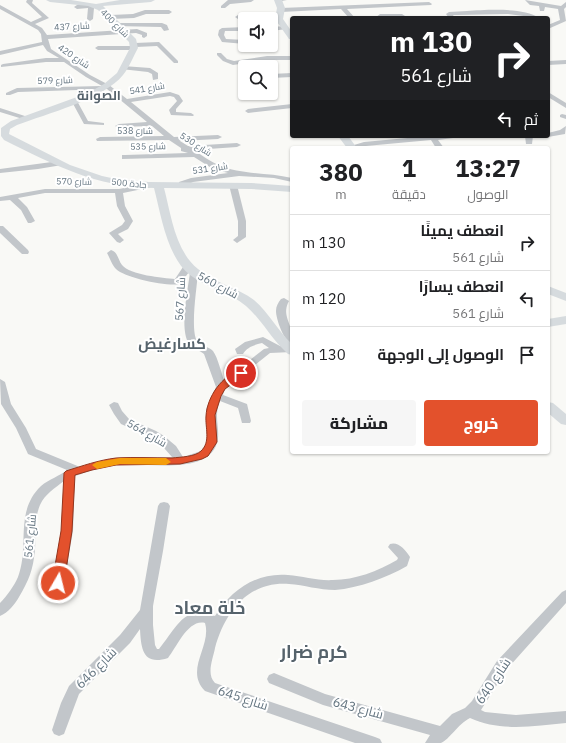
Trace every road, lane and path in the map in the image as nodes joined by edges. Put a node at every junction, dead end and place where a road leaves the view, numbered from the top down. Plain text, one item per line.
1 (30, 0) edge
2 (50, 0) edge
3 (150, 0) edge
4 (251, 0) edge
5 (280, 0) edge
6 (528, 0) edge
7 (429, 4) dead end
8 (93, 6) junction
9 (0, 7) edge
10 (77, 7) dead end
11 (223, 7) dead end
12 (343, 8) junction
13 (168, 12) dead end
14 (542, 12) edge
15 (280, 13) junction
16 (563, 13) edge
17 (350, 16) edge
18 (380, 16) edge
19 (402, 16) dead end
20 (450, 16) edge
21 (111, 17) junction
22 (90, 19) dead end
23 (550, 21) edge
24 (32, 23) junction
25 (117, 25) junction
26 (550, 26) edge
27 (278, 28) edge
28 (285, 28) junction
29 (238, 29) edge
30 (166, 30) dead end
31 (125, 32) junction
32 (290, 34) edge
33 (144, 36) dead end
34 (45, 40) junction
35 (238, 42) edge
36 (134, 46) junction
37 (98, 48) dead end
38 (2, 51) edge
39 (219, 54) dead end
40 (290, 58) edge
41 (66, 60) junction
42 (176, 62) dead end
43 (566, 62) edge
44 (550, 63) edge
45 (3, 66) dead end
46 (123, 68) junction
47 (290, 75) edge
48 (278, 76) edge
49 (155, 79) dead end
50 (106, 87) junction
51 (8, 94) dead end
52 (550, 95) edge
53 (74, 100) junction
54 (126, 101) junction
55 (290, 106) edge
56 (566, 106) edge
57 (0, 110) edge
58 (248, 111) dead end
59 (191, 115) dead end
60 (26, 118) junction
61 (102, 124) dead end
62 (156, 126) junction
63 (566, 128) edge
64 (118, 130) dead end
65 (550, 135) edge
66 (218, 137) dead end
67 (171, 138) junction
68 (433, 138) joint
69 (100, 139) dead end
70 (237, 145) dead end
71 (358, 146) edge
72 (439, 146) edge
73 (184, 148) junction
74 (195, 155) junction
75 (125, 157) dead end
76 (59, 163) junction
77 (0, 171) edge
78 (241, 174) junction
79 (290, 180) edge
80 (182, 184) junction
81 (153, 185) junction
82 (233, 186) junction
83 (290, 189) edge
84 (119, 191) junction
85 (12, 197) junction
86 (0, 199) edge
87 (31, 221) dead end
88 (0, 228) edge
89 (120, 240) dead end
90 (237, 240) dead end
91 (25, 252) dead end
92 (111, 253) dead end
93 (191, 270) junction
94 (550, 291) edge
95 (566, 297) edge
96 (284, 301) dead end
97 (566, 320) edge
98 (550, 322) edge
99 (288, 348) edge
100 (240, 352) dead end
101 (0, 382) edge
102 (219, 391) junction
103 (114, 405) dead end
104 (550, 408) edge
105 (246, 421) dead end
106 (566, 421) edge
107 (180, 461) junction
108 (74, 472) junction
109 (164, 506) dead end
110 (394, 547) dead end
111 (58, 583) dead end
112 (566, 595) edge
113 (0, 611) edge
114 (145, 613) junction
115 (214, 631) junction
116 (274, 679) dead end
117 (470, 712) junction
118 (566, 717) edge
119 (59, 730) dead end
120 (444, 733) junction
121 (376, 743) edge
122 (432, 743) edge

1 - 24 street
2 - 8 main road, شارع 400
3 - 8 main road
4 - 11 street
5 - 15 main road
6 - 14 street
7 - 12 street
8 - 10 street
8 - 21 main road, شارع 400
8 - 22 street
9 - 24 street, شارع 420
12 - 15 street
12 - 17 street
13 - 21 street
14 - 16 street
14 - 20 street
15 - 28 main road
16 - 23 street
16 - 26 street
18 - 19 street
21 - 25 main road, شارع 400
24 - 34 street, شارع 420
25 - 30 street
25 - 31 main road, شارع 400
27 - 28 street
28 - 32 main road
29 - 35 street
31 - 33 street, شارع 437
31 - 34 street, شارع 437
31 - 36 main road, شارع 400
34 - 38 street, شارع 437
34 - 41 street, شارع 420
36 - 37 street
36 - 42 street
36 - 46 main road, شارع 400
39 - 40 street
41 - 45 street
41 - 50 street, شارع 420
43 - 44 street
46 - 49 street
46 - 50 main road, شارع 400
47 - 48 street
50 - 51 street, شارع 579
50 - 53 main road, شارع 400
50 - 54 street, شارع 530
52 - 56 street
53 - 60 main road, شارع 400
53 - 61 street
54 - 59 street, شارع 541
54 - 62 street, شارع 530
55 - 58 street
57 - 60 street
60 - 76 main road, جادة 500
62 - 64 street
62 - 67 street, شارع 530
63 - 65 street
66 - 67 street, شارع 538
67 - 69 street, شارع 538
67 - 73 street, شارع 530
68 - 71 street
68 - 72 street
70 - 73 street
73 - 74 street, شارع 530
74 - 75 street, شارع 535
74 - 78 street, شارع 530
76 - 77 street
76 - 81 main road, جادة 500
78 - 79 street, شارع 530
78 - 80 street, شارع 531
80 - 81 main road, جادة 500
80 - 82 main road, جادة 500
81 - 84 street, شارع 570
81 - 93 main road, شارع 560
82 - 83 main road, جادة 500
82 - 90 street
84 - 85 street, شارع 570
84 - 89 street
85 - 86 street, شارع 570
85 - 87 street
88 - 91 street
92 - 93 street
93 - 99 main road, شارع 560
93 - 102 street, شارع 567
94 - 95 main road
96 - 99 street
97 - 98 main road
99 - 100 street
99 - 102 street
101 - 108 street
102 - 105 street
102 - 107 street, شارع 561
103 - 107 street, شارع 564
104 - 106 main road
107 - 108 street, شارع 561
108 - 111 street
108 - 113 street, شارع 561
109 - 114 street, شارع 646
110 - 115 street, شارع 645
112 - 117 street, شارع 640
114 - 115 street, شارع 646
114 - 119 street, شارع 646
115 - 121 street, شارع 645
116 - 120 street, شارع 643
117 - 118 street
117 - 120 street, شارع 640
120 - 122 street, شارع 640

